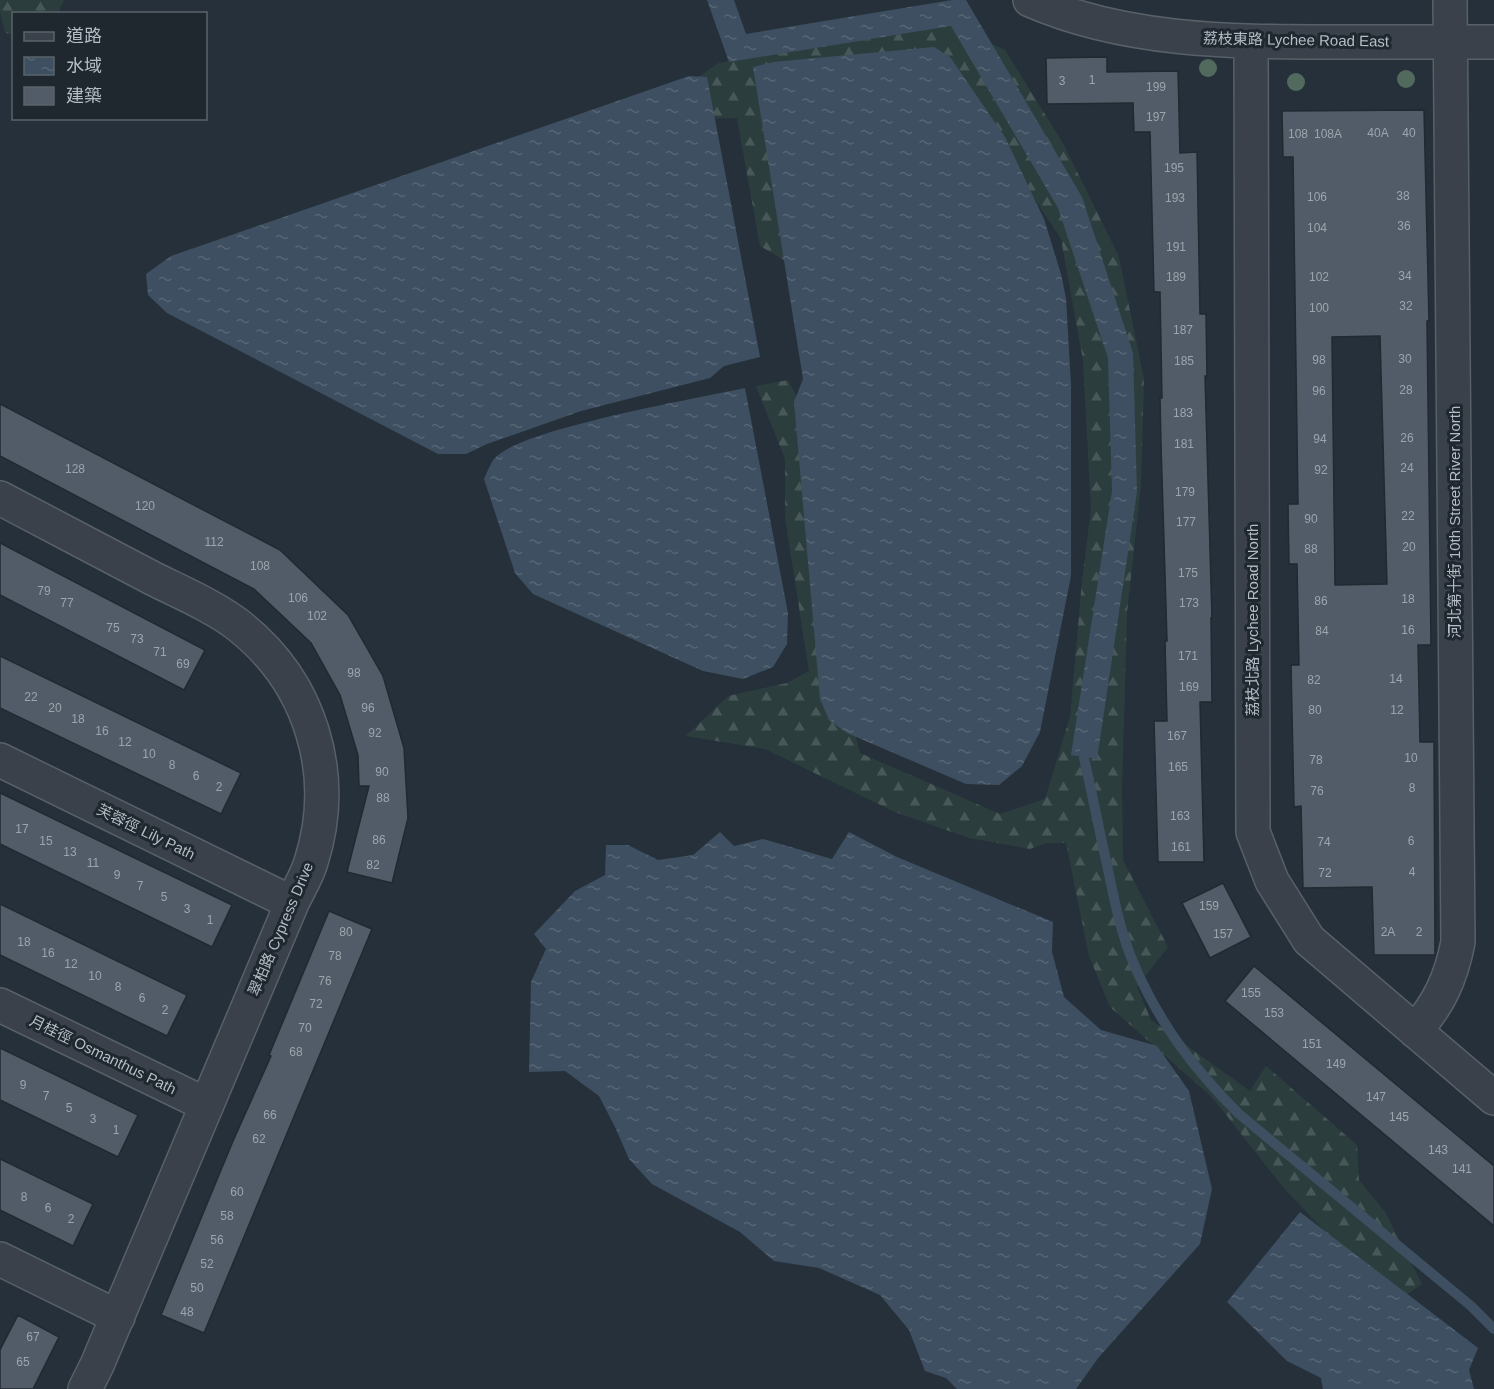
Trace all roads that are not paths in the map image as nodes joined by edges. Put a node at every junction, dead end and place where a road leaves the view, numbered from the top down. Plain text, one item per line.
1 (1030, 0) edge
2 (1450, 0) edge
3 (1251, 42) junction
4 (1451, 42) junction
5 (1494, 42) edge
6 (0, 498) edge
7 (0, 760) edge
8 (292, 903) junction
9 (0, 1005) edge
10 (1415, 1032) junction
11 (1494, 1098) edge
12 (207, 1105) junction
13 (0, 1260) edge
14 (118, 1317) junction
15 (85, 1389) edge

1 - 3 street, 荔枝東路 Lychee Road East
2 - 4 street, 河北第十街 10th Street River North
3 - 4 street, 荔枝東路 Lychee Road East
3 - 10 street, 荔枝北路 Lychee Road North
4 - 5 street, 荔枝東路 Lychee Road East
4 - 10 street, 河北第十街 10th Street River North
6 - 8 street, 翠柏路 Cypress Drive
7 - 8 street, 芙蓉徑 Lily Path
8 - 12 street, 翠柏路 Cypress Drive
9 - 12 street, 月桂徑 Osmanthus Path
10 - 11 street, 荔枝北路 Lychee Road North
12 - 14 street, 翠柏路 Cypress Drive
13 - 14 street
14 - 15 street, 翠柏路 Cypress Drive

